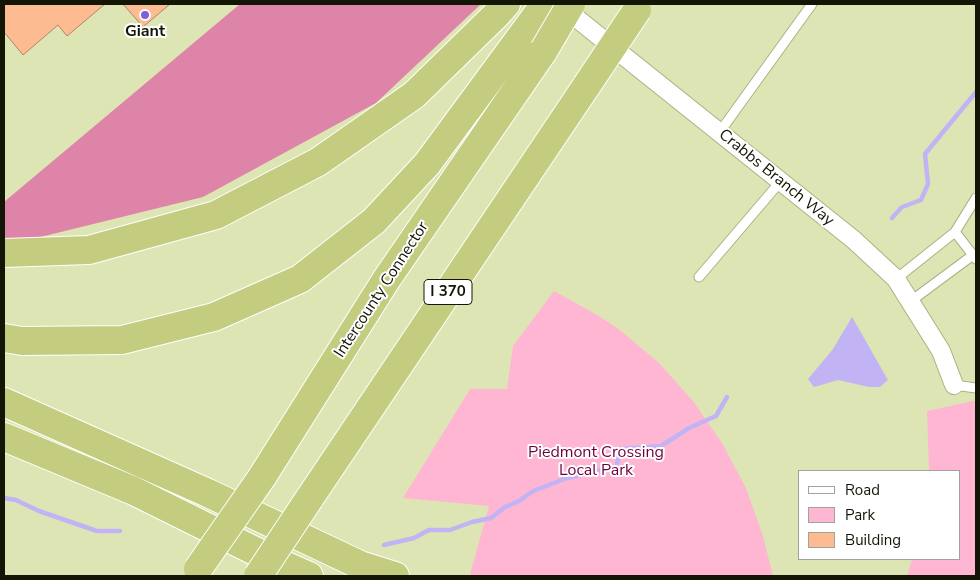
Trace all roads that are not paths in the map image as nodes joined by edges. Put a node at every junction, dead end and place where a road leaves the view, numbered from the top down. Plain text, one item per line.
1 (545, 4) edge
2 (559, 4) edge
3 (571, 4) edge
4 (812, 4) edge
5 (639, 7) edge
6 (502, 9) edge
7 (534, 42) junction
8 (719, 133) junction
9 (780, 182) junction
10 (976, 198) edge
11 (955, 232) junction
12 (4, 253) edge
13 (975, 257) edge
14 (699, 277) dead end
15 (896, 278) junction
16 (911, 301) junction
17 (4, 338) edge
18 (954, 385) joint
19 (976, 388) edge
20 (4, 402) edge
21 (4, 438) edge
22 (309, 499) junction
23 (196, 573) edge
24 (258, 576) edge
25 (270, 576) edge
26 (309, 576) edge
27 (395, 576) edge

1 - 7 highway
2 - 8 street, Crabbs Branch Way
3 - 7 highway, Intercounty Connector, bridge
4 - 8 lane
5 - 22 highway, I 370, bridge
6 - 12 highway
7 - 17 highway
7 - 23 highway, Intercounty Connector, bridge
8 - 9 street, Crabbs Branch Way
9 - 14 lane
9 - 15 street, Crabbs Branch Way
10 - 11 lane
11 - 13 lane
11 - 15 lane
13 - 16 lane
15 - 16 street, Crabbs Branch Way
16 - 18 street, Crabbs Branch Way
18 - 19 lane
20 - 27 highway
21 - 26 highway
22 - 24 highway, bridge
22 - 25 highway, bridge

